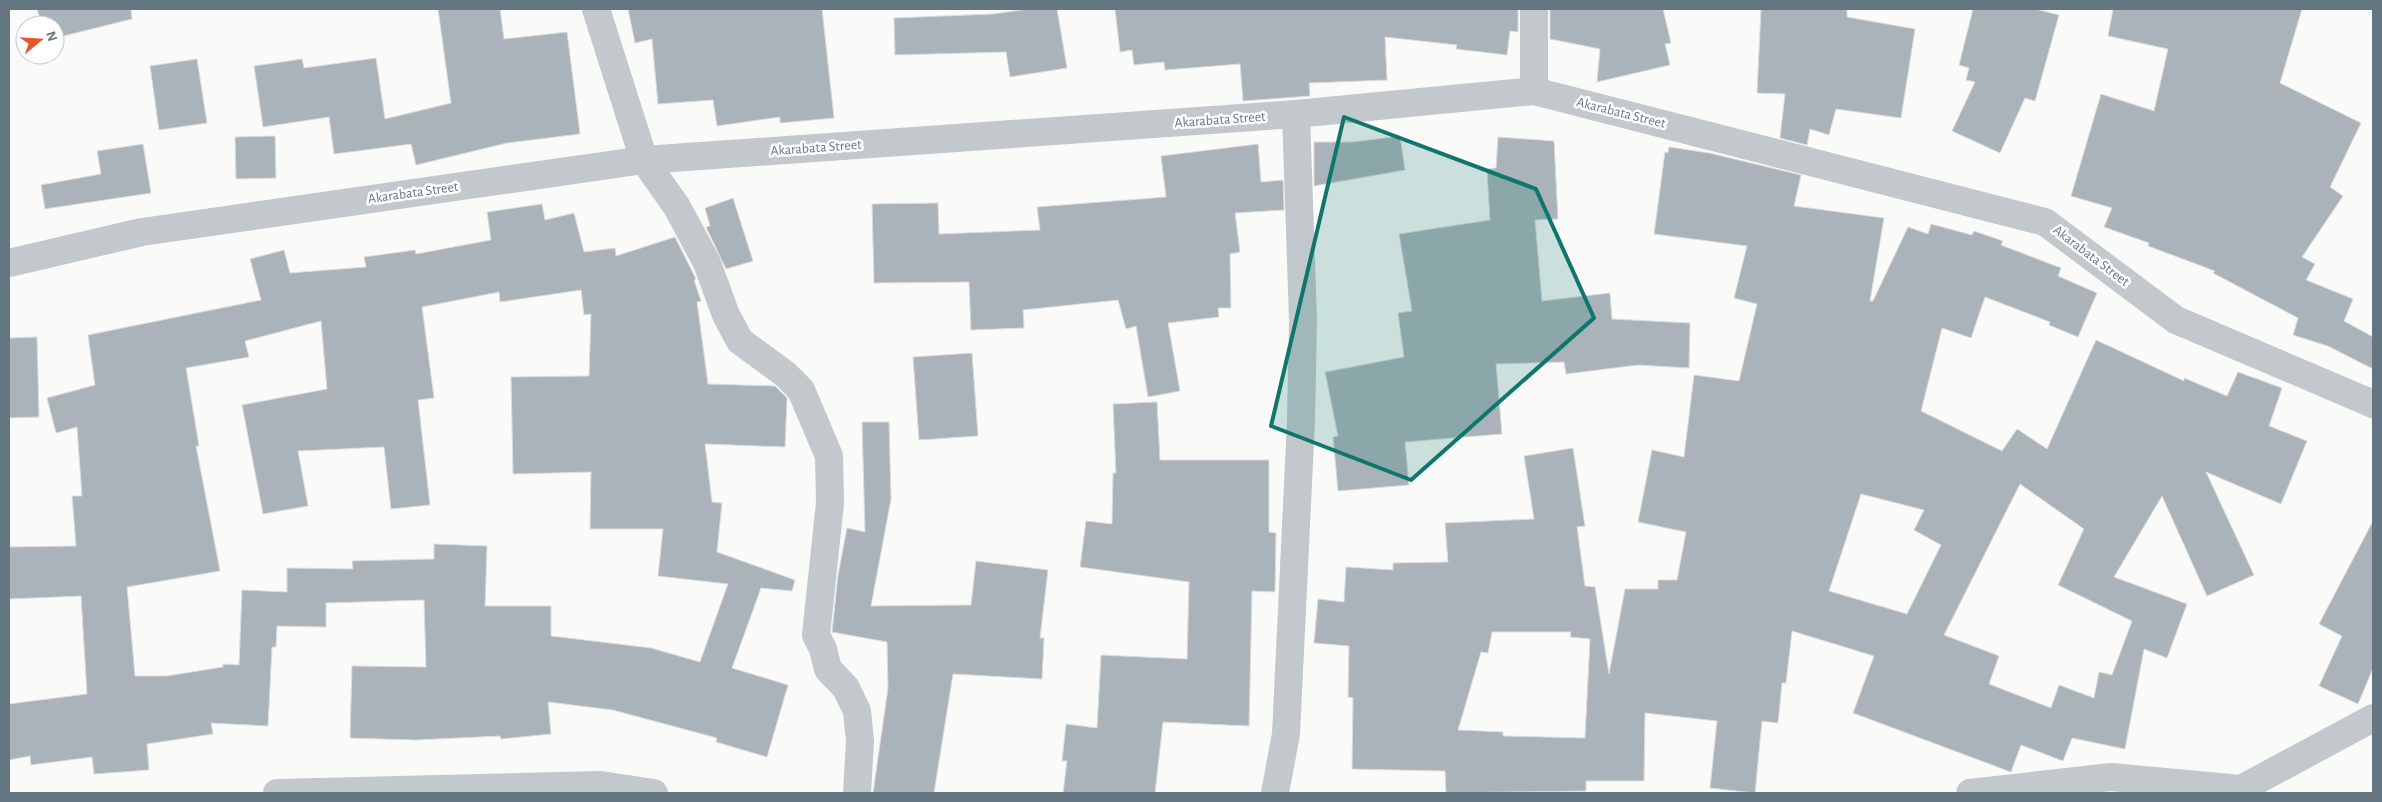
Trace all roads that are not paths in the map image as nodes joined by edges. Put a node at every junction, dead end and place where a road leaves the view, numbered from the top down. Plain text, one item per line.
1 (596, 9) edge
2 (1534, 9) edge
3 (1534, 91) junction
4 (1296, 114) junction
5 (644, 160) junction
6 (9, 264) edge
7 (2373, 404) edge
8 (2373, 718) edge
9 (2241, 791) edge
10 (277, 793) edge
11 (654, 793) edge
12 (857, 793) edge
13 (1274, 793) edge
14 (1970, 793) edge

1 - 5 street
2 - 3 street
3 - 4 street, Akarabata Street
3 - 7 street, Akarabata Street
4 - 5 street, Akarabata Street
4 - 13 street
5 - 6 street, Akarabata Street
5 - 12 street
8 - 9 street
9 - 14 street
10 - 11 street

